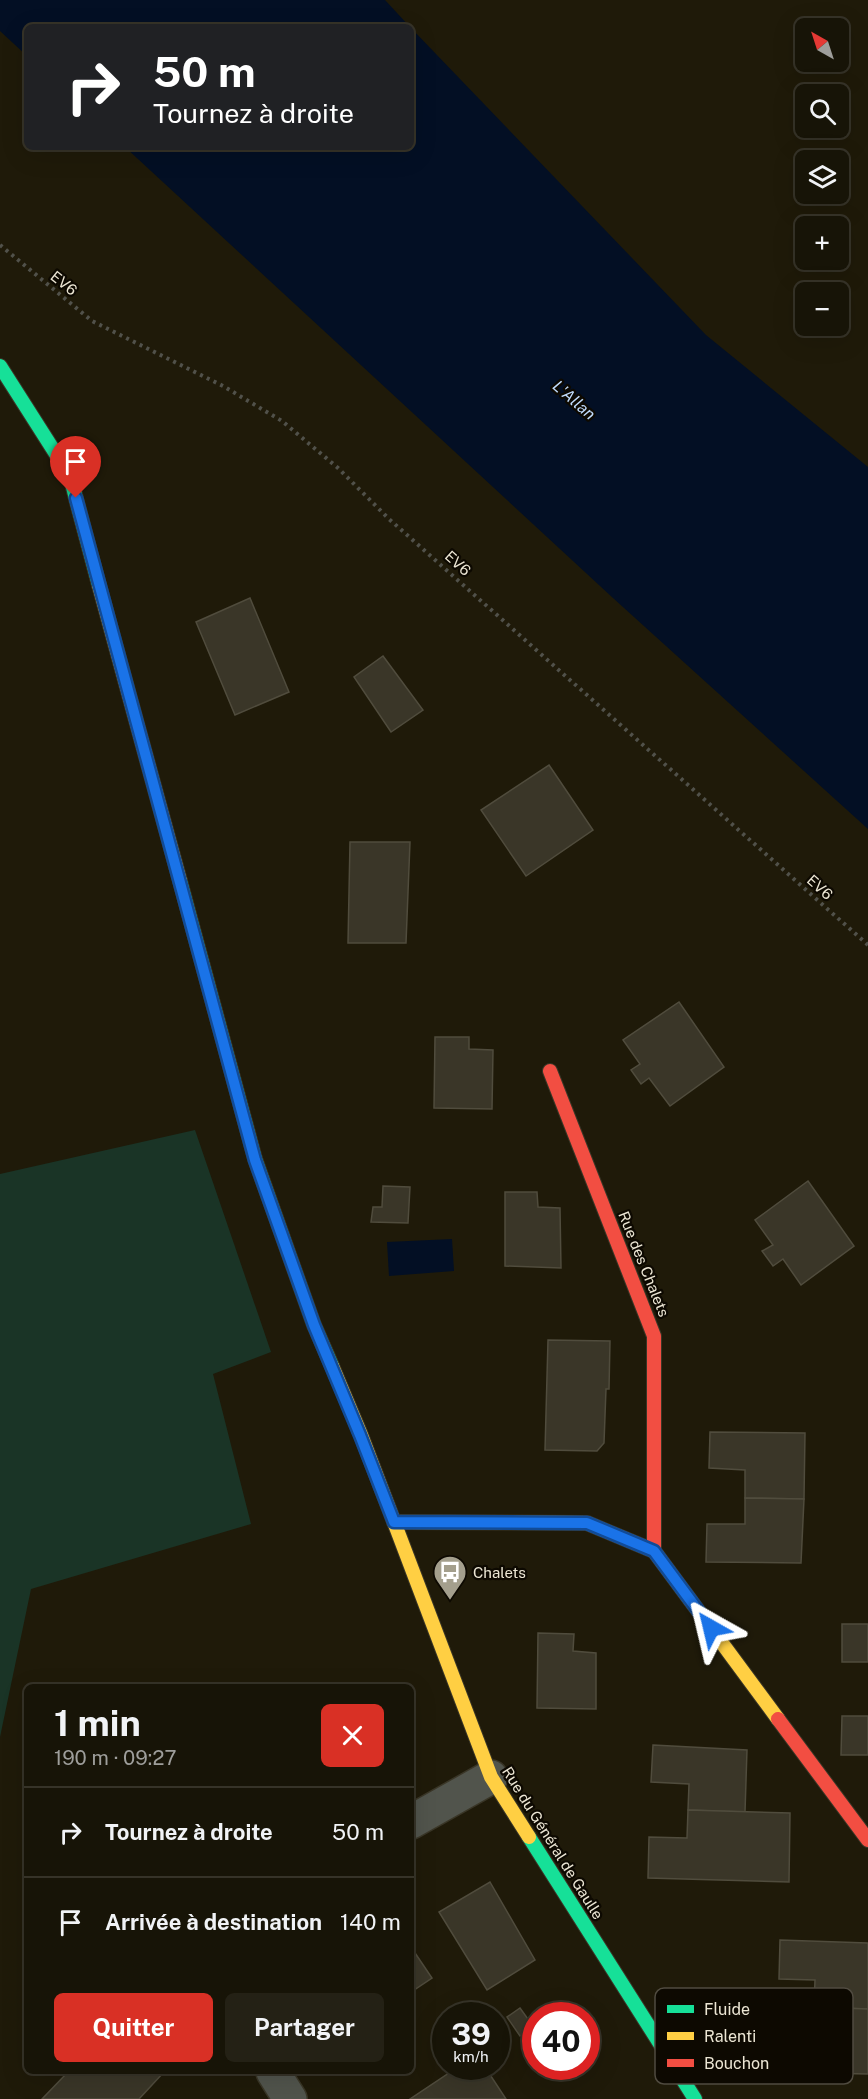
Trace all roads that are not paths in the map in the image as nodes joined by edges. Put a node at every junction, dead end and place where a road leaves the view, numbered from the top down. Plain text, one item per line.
1 (0, 366) edge
2 (550, 1071) dead end
3 (394, 1522) junction
4 (654, 1551) junction
5 (491, 1777) junction
6 (414, 1820) edge
7 (868, 1840) edge
8 (655, 2036) edge
9 (274, 2074) edge
10 (685, 2084) edge
11 (290, 2099) edge
12 (695, 2099) edge

1 - 3 main road, Rue du Général de Gaulle
2 - 4 main road, Rue des Chalets
3 - 4 main road
3 - 5 main road, Rue du Général de Gaulle
4 - 7 main road
5 - 6 street
5 - 8 main road, Rue du Général de Gaulle
9 - 11 street
10 - 12 main road, Rue du Général de Gaulle

